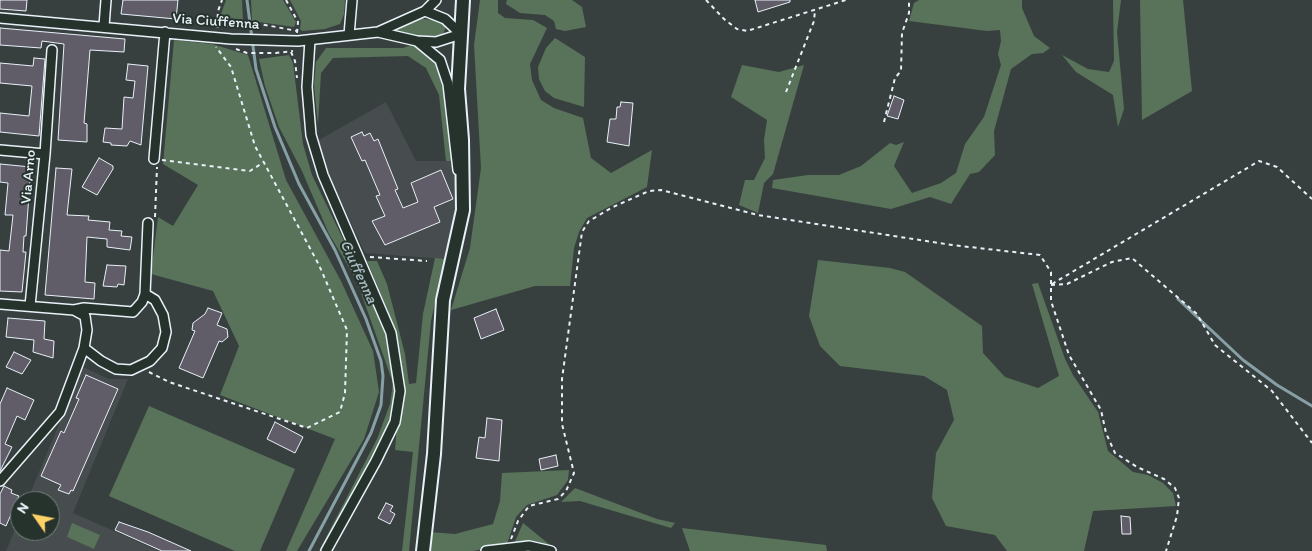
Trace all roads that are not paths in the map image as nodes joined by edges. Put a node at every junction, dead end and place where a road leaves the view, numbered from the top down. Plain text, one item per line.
1 (106, 0) edge
2 (352, 0) edge
3 (436, 0) edge
4 (463, 0) edge
5 (425, 11) junction
6 (0, 18) edge
7 (104, 26) junction
8 (165, 32) junction
9 (378, 32) junction
10 (461, 34) junction
11 (349, 35) junction
12 (310, 40) junction
13 (417, 41) junction
14 (52, 50) dead end
15 (0, 150) edge
16 (45, 154) junction
17 (154, 159) road end
18 (463, 186) junction
19 (148, 224) road end
20 (146, 294) junction
21 (0, 304) edge
22 (30, 306) junction
23 (74, 310) junction
24 (84, 348) junction
25 (0, 481) edge
26 (326, 551) edge
27 (423, 551) edge
28 (486, 551) edge
29 (551, 551) edge

1 - 7 street
2 - 11 street
3 - 5 street, Via Ciuffenna
4 - 10 main road
5 - 9 street, Via Ciuffenna
5 - 10 street
6 - 7 street, Via Ciuffenna
7 - 8 street, Via Ciuffenna
8 - 12 street, Via Ciuffenna
8 - 17 street
9 - 11 street, Via Ciuffenna
9 - 13 street
10 - 13 street
10 - 18 main road
11 - 12 street, Via Ciuffenna
12 - 26 street
13 - 18 street
14 - 16 street, Via Arno
15 - 16 street
16 - 22 street, Via Arno
18 - 27 main road
19 - 20 street
20 - 23 street
20 - 24 street
21 - 22 street
22 - 23 street
23 - 24 street
24 - 25 street
28 - 29 street

